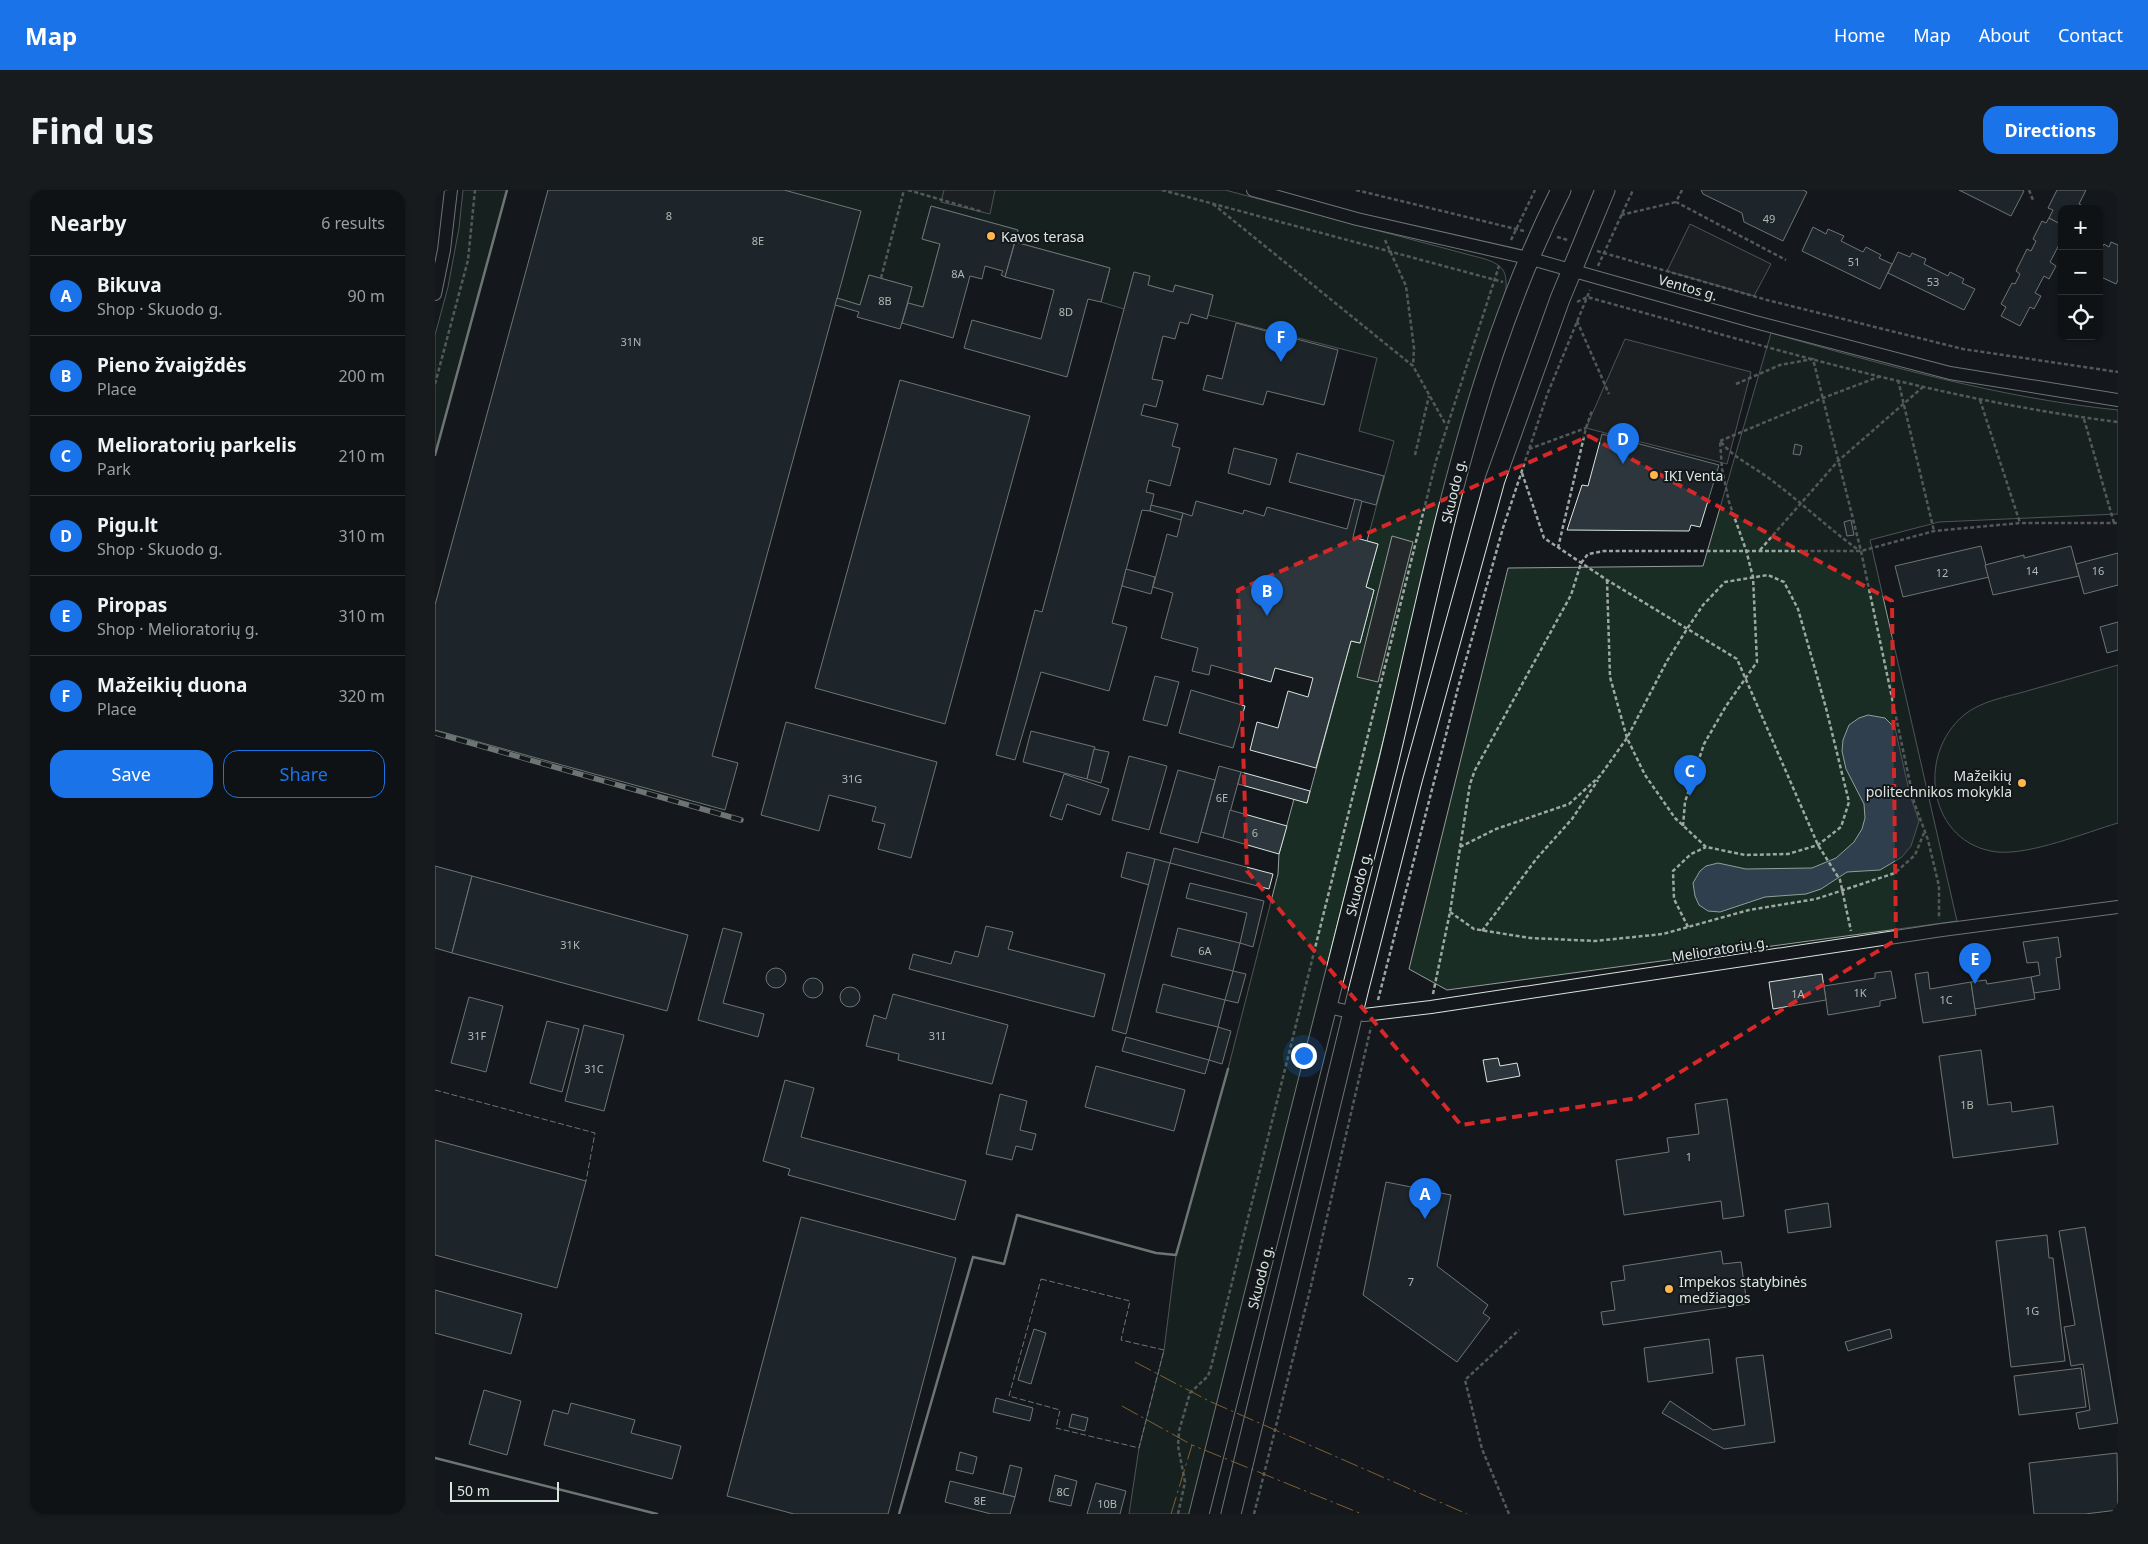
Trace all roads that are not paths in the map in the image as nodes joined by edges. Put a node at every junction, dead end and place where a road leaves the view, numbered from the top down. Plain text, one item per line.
1 (451, 190) edge
2 (1253, 190) edge
3 (1561, 190) edge
4 (1605, 190) edge
5 (1528, 258) junction
6 (1571, 270) junction
7 (435, 294) edge
8 (2118, 400) edge
9 (2118, 907) edge
10 (1328, 1007) junction
11 (1353, 1013) junction
12 (1199, 1514) edge
13 (1231, 1514) edge

1 - 7 street
2 - 5 street, Ventos g.
3 - 5 main road, Skuodo g.
4 - 6 main road, Skuodo g.
5 - 6 street, Ventos g.
5 - 10 main road, Skuodo g.
6 - 8 street, Ventos g.
6 - 11 main road, Skuodo g.
9 - 11 street, Melioratorių g.
10 - 11 street, Melioratorių g.
10 - 12 main road, Skuodo g.
11 - 13 main road, Skuodo g.

